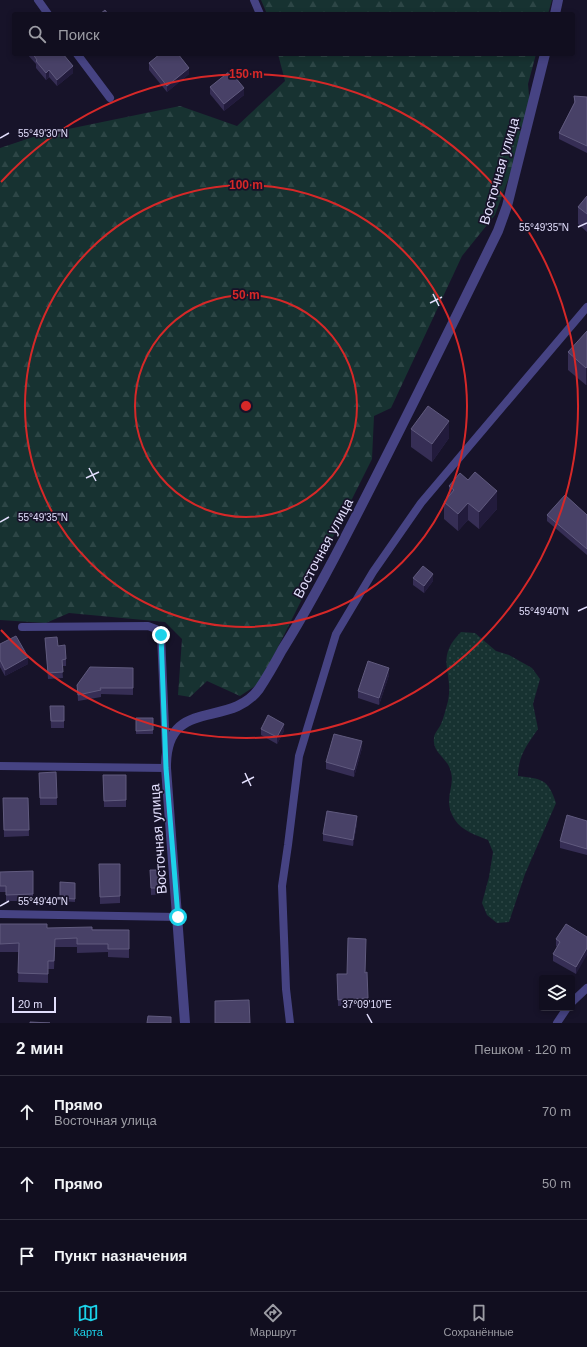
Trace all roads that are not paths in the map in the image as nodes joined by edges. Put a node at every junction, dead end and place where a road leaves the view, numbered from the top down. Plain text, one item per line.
1 (38, 0) edge
2 (254, 0) edge
3 (558, 0) edge
4 (47, 12) edge
5 (259, 12) edge
6 (555, 12) edge
7 (79, 56) edge
8 (544, 56) edge
9 (110, 98) dead end
10 (587, 307) edge
11 (22, 627) dead end
12 (166, 754) junction
13 (0, 766) edge
14 (166, 768) junction
15 (0, 914) edge
16 (178, 917) junction
17 (587, 988) edge
18 (575, 999) edge
19 (565, 1011) edge
20 (185, 1023) edge
21 (290, 1023) edge
22 (558, 1023) edge

1 - 4 lane
2 - 5 lane
3 - 6 street
7 - 9 lane
8 - 12 street, Восточная улица
10 - 21 lane
11 - 12 lane
12 - 14 street, Восточная улица
13 - 14 lane
14 - 16 street, Восточная улица
15 - 16 lane
16 - 20 street, Восточная улица
17 - 18 lane
19 - 22 lane

